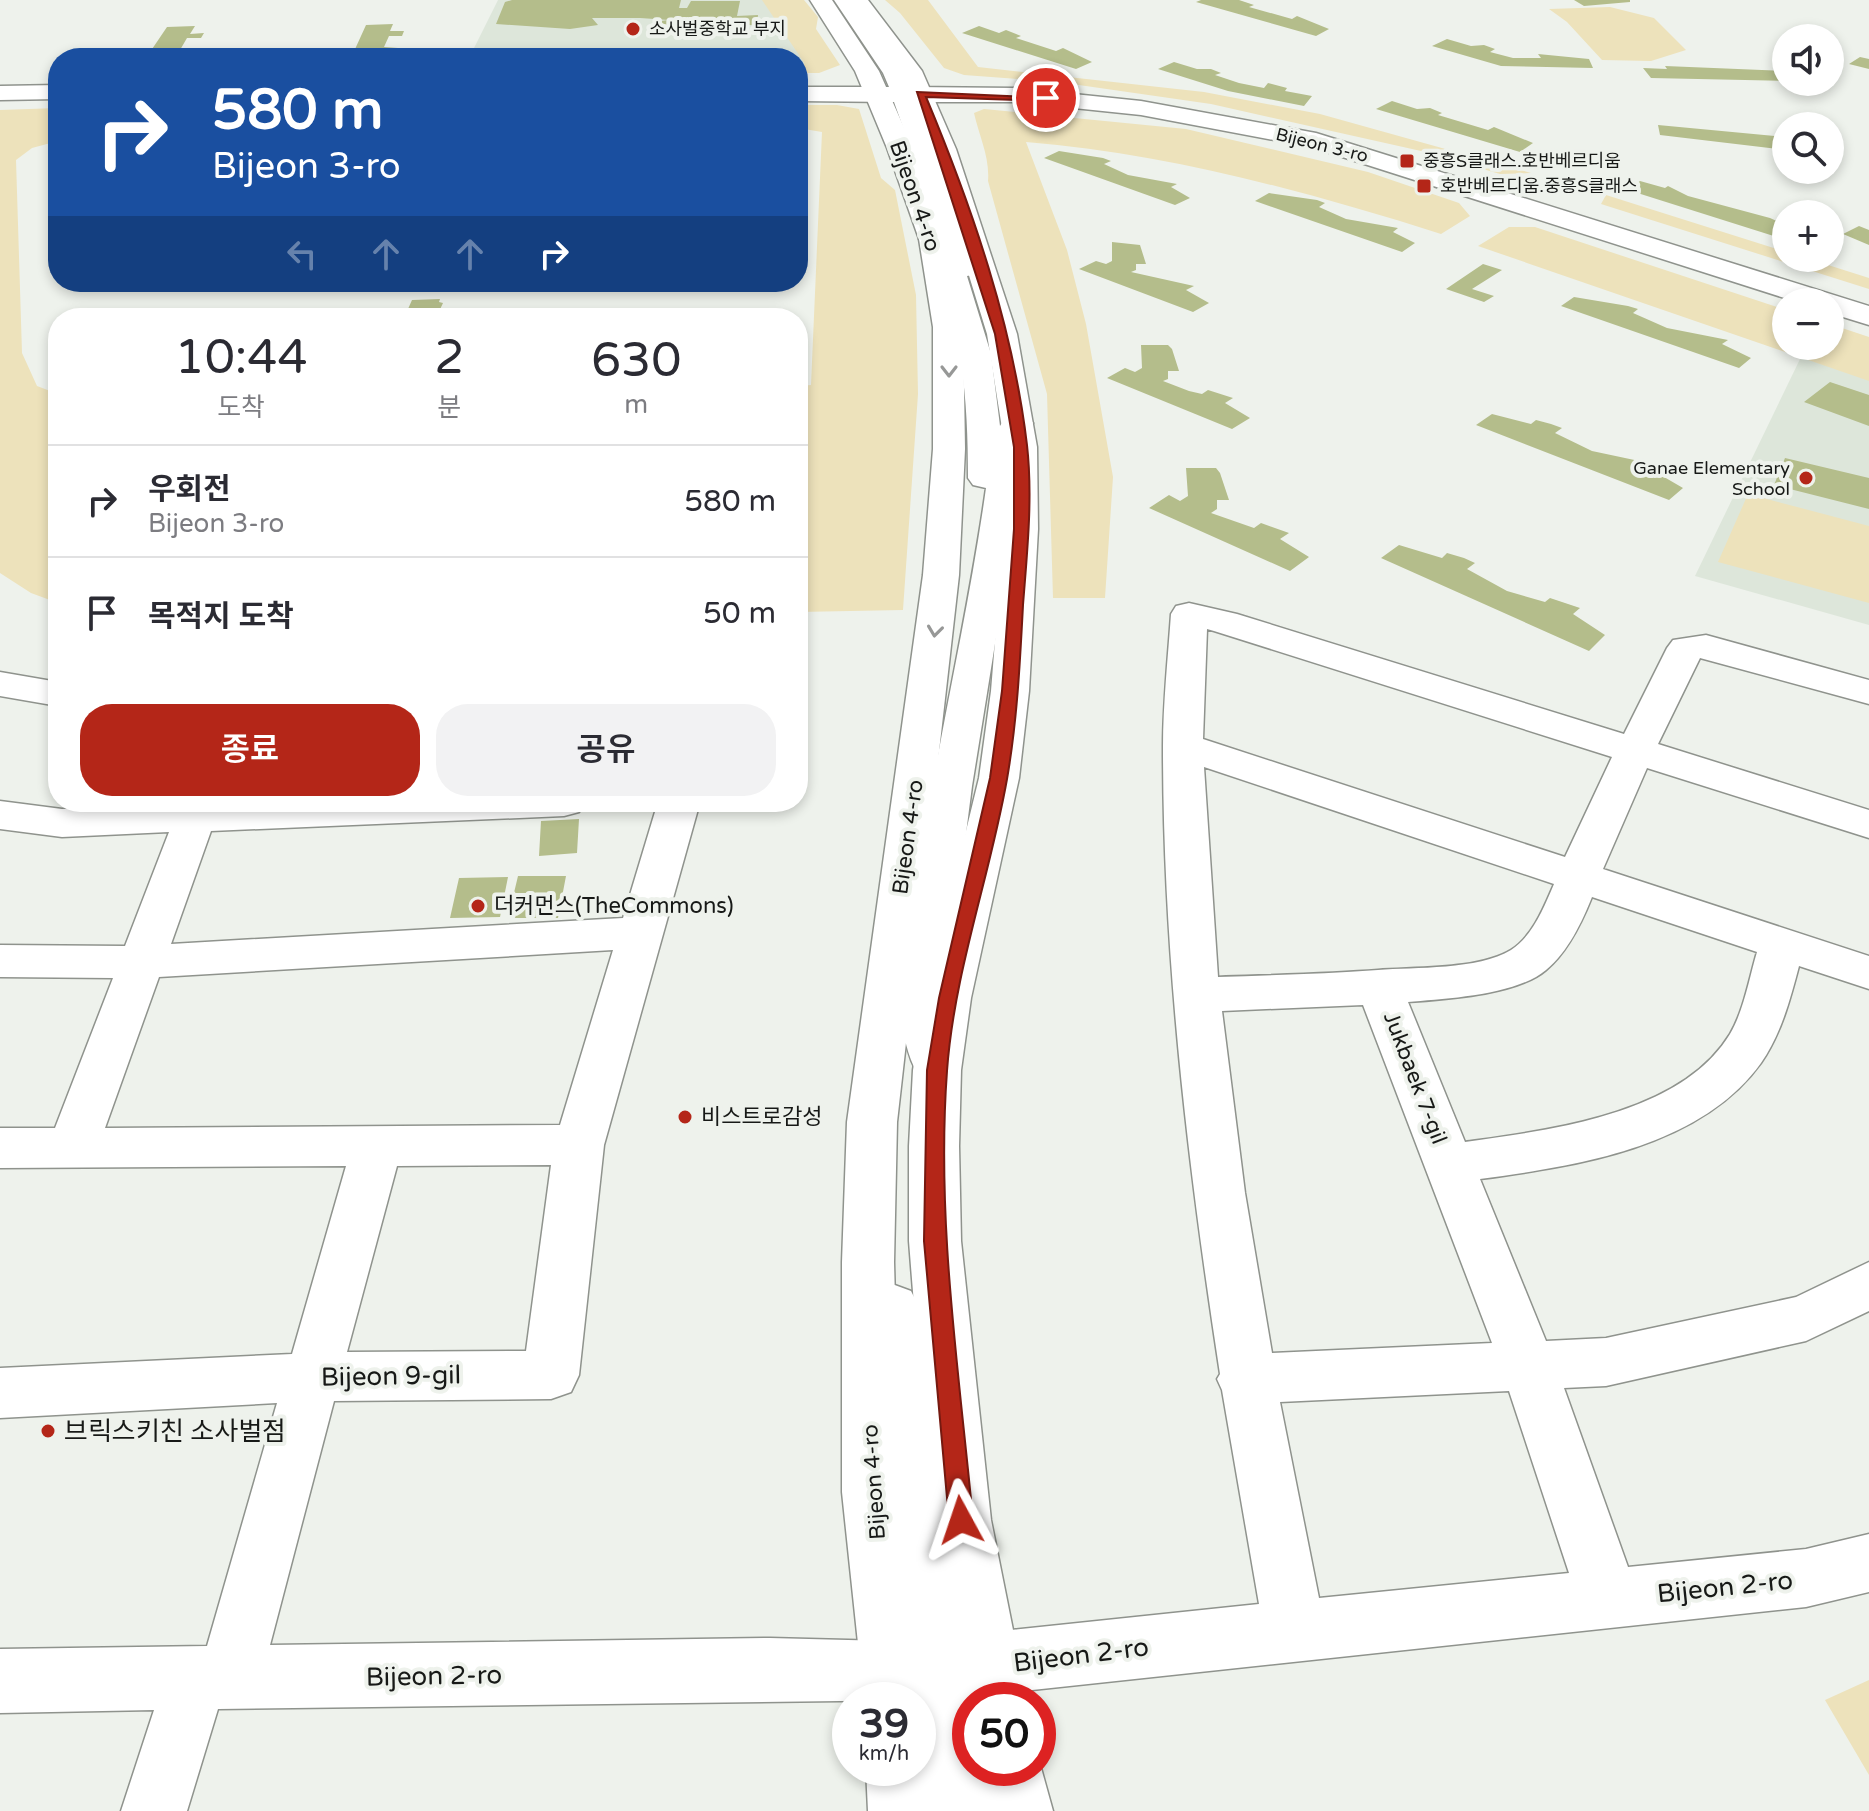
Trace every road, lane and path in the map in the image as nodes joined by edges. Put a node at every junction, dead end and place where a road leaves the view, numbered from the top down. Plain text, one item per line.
1 (821, 0) edge
2 (833, 0) edge
3 (845, 0) edge
4 (857, 0) edge
5 (48, 92) edge
6 (0, 93) edge
7 (808, 94) edge
8 (898, 94) junction
9 (933, 239) junction
10 (953, 268) junction
11 (1781, 288) edge
12 (1844, 308) edge
13 (1869, 316) edge
14 (0, 684) edge
15 (48, 692) edge
16 (1869, 692) edge
17 (940, 728) junction
18 (1183, 746) junction
19 (1635, 749) junction
20 (915, 784) junction
21 (177, 812) edge
22 (197, 812) edge
23 (676, 812) edge
24 (0, 815) edge
25 (1869, 824) edge
26 (1577, 875) junction
27 (639, 933) junction
28 (1782, 944) junction
29 (0, 961) edge
30 (140, 962) junction
31 (1869, 973) edge
32 (1379, 986) junction
33 (1197, 995) junction
34 (377, 1145) junction
35 (579, 1145) junction
36 (73, 1147) junction
37 (0, 1148) edge
38 (1448, 1164) junction
39 (1869, 1285) edge
40 (1529, 1368) junction
41 (313, 1377) junction
42 (1246, 1385) junction
43 (0, 1393) edge
44 (1869, 1563) edge
45 (1609, 1600) junction
46 (1295, 1633) junction
47 (212, 1680) junction
48 (0, 1681) edge
49 (924, 1682) edge
50 (936, 1682) edge
51 (936, 1682) edge
52 (936, 1682) edge
53 (936, 1683) edge
54 (952, 1708) edge
55 (900, 1786) edge
56 (930, 1786) edge
57 (981, 1786) edge
58 (1014, 1786) edge
59 (154, 1811) edge
60 (901, 1811) edge
61 (938, 1811) edge
62 (945, 1811) edge
63 (986, 1811) edge
64 (1020, 1811) edge

1 - 8 street, Bijeon 4-ro
2 - 8 street
3 - 8 street
4 - 8 street, Bijeon 4-ro
5 - 6 street
7 - 8 street, Bijeon 3-ro
8 - 9 street, Bijeon 4-ro
8 - 10 street
8 - 11 street, Bijeon 3-ro
8 - 50 street, Bijeon 4-ro
9 - 10 street
9 -> 20 street, Bijeon 4-ro
10 - 17 street
12 - 13 street, Bijeon 3-ro
14 - 15 street
16 - 19 street
17 - 20 street
17 - 52 street
18 - 19 street
18 - 26 street
18 - 33 street
19 - 25 street
19 - 26 street, Jukbaek 7-gil
20 - 51 street, Bijeon 4-ro
21 - 24 street
22 - 30 street
23 - 27 street, Bijeon 9-gil
26 - 28 street
26 - 32 street, Jukbaek 7-gil
27 - 30 street
27 - 35 street, Bijeon 9-gil
28 - 31 street
28 - 38 street, Jukbaek 7-gil
29 - 30 street
30 - 36 street
32 - 33 street
32 - 38 street, Jukbaek 7-gil
33 - 42 street
34 - 35 street
34 - 36 street
34 - 41 street
35 - 41 street, Bijeon 9-gil
36 - 37 street
38 - 40 street
39 - 40 street
40 - 42 street
40 - 45 street
41 - 43 street, Bijeon 9-gil
41 - 47 street
42 - 46 street
44 - 45 street, Bijeon 2-ro
45 - 46 street, Bijeon 2-ro
46 - 53 street, Bijeon 2-ro
47 - 48 street, Bijeon 2-ro
47 - 49 street, Bijeon 2-ro
47 - 59 street
53 - 54 street
53 - 62 street
55 - 60 street
56 - 61 street
57 - 63 street
58 - 64 street

